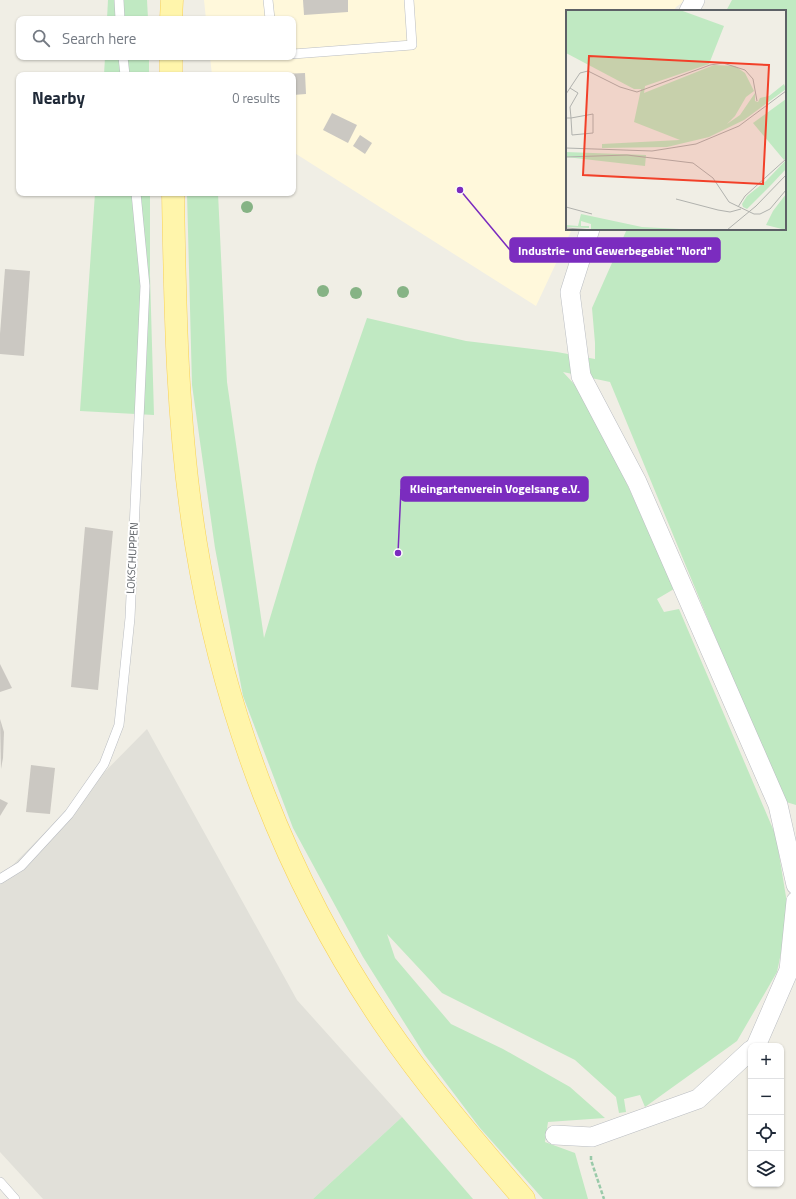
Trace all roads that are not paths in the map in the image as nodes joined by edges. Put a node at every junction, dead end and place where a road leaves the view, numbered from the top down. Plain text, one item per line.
1 (119, 0) edge
2 (172, 0) edge
3 (268, 0) edge
4 (410, 0) edge
5 (694, 0) edge
6 (689, 10) edge
7 (120, 16) edge
8 (171, 16) edge
9 (270, 16) edge
10 (296, 54) edge
11 (123, 60) edge
12 (171, 60) edge
13 (125, 72) edge
14 (171, 72) edge
15 (136, 196) edge
16 (173, 196) edge
17 (590, 230) edge
18 (0, 879) edge
19 (796, 885) edge
20 (796, 901) edge
21 (757, 1043) edge
22 (748, 1053) edge
23 (555, 1135) dead end
24 (0, 1182) edge
25 (15, 1199) edge
26 (524, 1199) edge

1 - 7 lane
2 - 8 main road
3 - 9 lane
4 - 10 lane
5 - 6 street
11 - 13 lane
12 - 14 main road
15 - 18 lane, LOKSCHUPPEN
16 - 26 main road
17 - 19 street
20 - 21 street
22 - 23 street
24 - 25 lane

